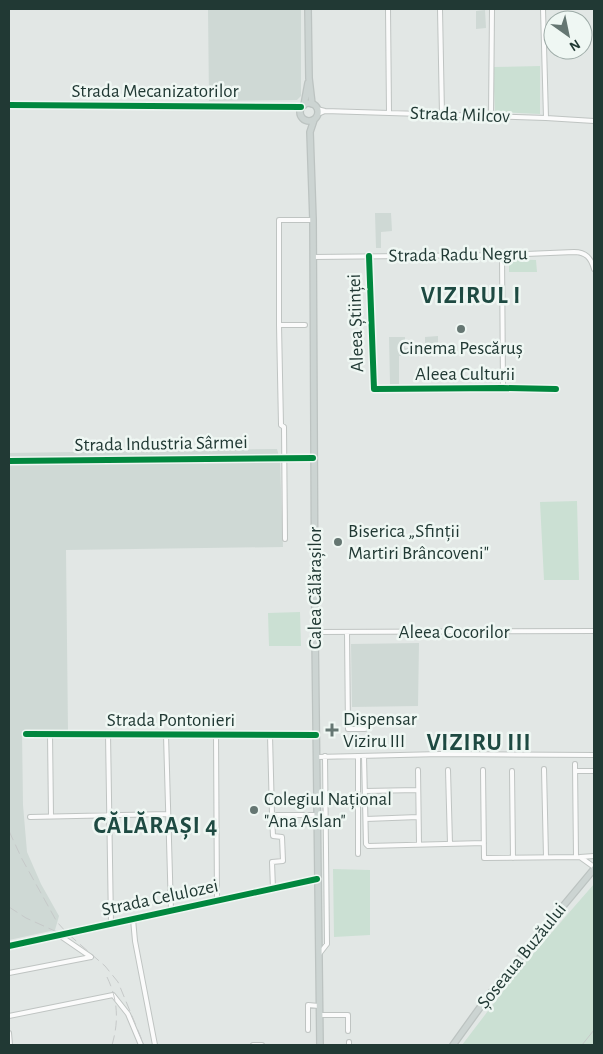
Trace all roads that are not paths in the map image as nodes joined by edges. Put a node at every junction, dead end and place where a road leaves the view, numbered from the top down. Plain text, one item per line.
1 (308, 9) edge
2 (388, 9) edge
3 (440, 9) edge
4 (492, 9) edge
5 (543, 9) edge
6 (309, 78) junction
7 (312, 104) junction
8 (9, 105) edge
9 (302, 106) junction
10 (389, 113) junction
11 (316, 114) junction
12 (442, 115) junction
13 (491, 116) junction
14 (546, 118) junction
15 (304, 120) junction
16 (594, 121) edge
17 (310, 132) junction
18 (313, 220) junction
19 (502, 255) junction
20 (369, 256) junction
21 (313, 257) junction
22 (594, 269) edge
23 (279, 325) junction
24 (305, 325) dead end
25 (503, 388) junction
26 (374, 389) joint
27 (556, 389) dead end
28 (284, 457) junction
29 (313, 458) junction
30 (9, 461) edge
31 (285, 539) dead end
32 (594, 631) edge
33 (315, 632) junction
34 (347, 633) junction
35 (365, 729) dead end
36 (26, 734) dead end
37 (50, 734) junction
38 (108, 734) junction
39 (166, 735) junction
40 (216, 735) junction
41 (270, 735) junction
42 (316, 735) junction
43 (594, 755) edge
44 (316, 756) junction
45 (325, 756) junction
46 (358, 756) junction
47 (364, 756) junction
48 (575, 764) dead end
49 (544, 768) dead end
50 (418, 770) dead end
51 (448, 770) dead end
52 (483, 770) dead end
53 (512, 770) dead end
54 (575, 771) junction
55 (594, 771) edge
56 (418, 790) junction
57 (365, 791) junction
58 (168, 814) junction
59 (108, 815) junction
60 (272, 815) junction
61 (317, 815) junction
62 (51, 816) junction
63 (30, 817) dead end
64 (418, 817) junction
65 (366, 819) junction
66 (484, 843) junction
67 (419, 844) junction
68 (450, 844) junction
69 (358, 854) dead end
70 (594, 855) edge
71 (546, 857) junction
72 (578, 857) junction
73 (513, 858) junction
74 (594, 868) edge
75 (317, 879) junction
76 (273, 889) junction
77 (217, 901) junction
78 (171, 911) junction
79 (133, 919) junction
80 (111, 924) junction
81 (59, 935) junction
82 (9, 946) edge
83 (318, 955) junction
84 (9, 973) edge
85 (319, 1006) junction
86 (319, 1015) junction
87 (9, 1016) edge
88 (308, 1030) dead end
89 (348, 1031) dead end
90 (9, 1033) edge
91 (10, 1045) edge
92 (141, 1045) edge
93 (155, 1045) edge
94 (253, 1045) edge
95 (261, 1045) edge
96 (320, 1045) edge
97 (452, 1045) edge

1 - 6 main road
2 - 10 street
3 - 12 street
4 - 13 street
5 - 14 street
6 - 7 main road
6 - 9 main road
7 - 9 main road
7 - 11 main road
8 - 9 street, Strada Mecanizatorilor
9 - 15 main road
10 - 11 street, Strada Milcov
10 - 12 street, Strada Milcov
11 - 15 main road
11 - 17 main road, Calea Călărașilor
12 - 13 street, Strada Milcov
13 - 14 street, Strada Milcov
14 - 16 street, Strada Milcov
15 - 17 main road, Calea Călărașilor
17 - 18 main road, Calea Călărașilor
18 - 21 main road, Calea Călărașilor
18 - 23 street
19 - 20 street, Strada Radu Negru
19 - 22 street, Strada Radu Negru
19 - 25 street
20 - 21 street, Strada Radu Negru
20 - 26 street, Aleea Științei
21 - 29 main road, Calea Călărașilor
23 - 24 street
23 - 28 street
25 - 26 street, Aleea Culturii
25 - 27 street, Aleea Culturii
28 - 29 street, Strada Industria Sârmei
28 - 30 street, Strada Industria Sârmei
28 - 31 street
29 - 33 main road, Calea Călărașilor
32 - 34 street, Aleea Cocorilor
33 - 34 street, Aleea Cocorilor
33 - 42 main road, Calea Călărașilor
34 - 35 street
36 - 37 street, Strada Pontonieri
37 - 38 street, Strada Pontonieri
37 - 62 street
38 - 39 street, Strada Pontonieri
38 - 59 street
39 - 40 street, Strada Pontonieri
39 - 58 street
40 - 41 street, Strada Pontonieri
40 - 77 street
41 - 42 street, Strada Pontonieri
41 - 60 street
42 - 44 main road, Calea Călărașilor
43 - 47 street
44 - 45 street
44 - 61 main road, Calea Călărașilor
45 - 46 street
45 - 83 street
46 - 47 street
46 - 69 street
47 - 57 street
48 - 54 street
49 - 71 street
50 - 56 street
51 - 68 street
52 - 66 street
53 - 73 street
54 - 55 street
54 - 72 street
56 - 57 street
56 - 64 street
57 - 65 street
58 - 59 street
58 - 78 street
59 - 62 street
59 - 80 street
60 - 61 street
60 - 76 street
61 - 75 main road, Calea Călărașilor
62 - 63 street
64 - 65 street
64 - 67 street
65 - 67 street
66 - 68 street
66 - 73 street
67 - 68 street
70 - 72 street
71 - 72 street
71 - 73 street
72 - 74 street
74 - 97 main road, Șoseaua Buzăului
75 - 76 street, Strada Celulozei
75 - 83 main road, Calea Călărașilor
76 - 77 street, Strada Celulozei
77 - 78 street, Strada Celulozei
78 - 79 street, Strada Celulozei
79 - 80 street, Strada Celulozei
79 - 93 street
80 - 81 street, Strada Celulozei
81 - 82 street, Strada Celulozei
81 - 84 street
83 - 85 main road, Calea Călărașilor
85 - 86 main road, Calea Călărașilor
85 - 88 street
86 - 89 street
86 - 96 main road, Calea Călărașilor
87 - 92 street
90 - 91 street
94 - 95 street

